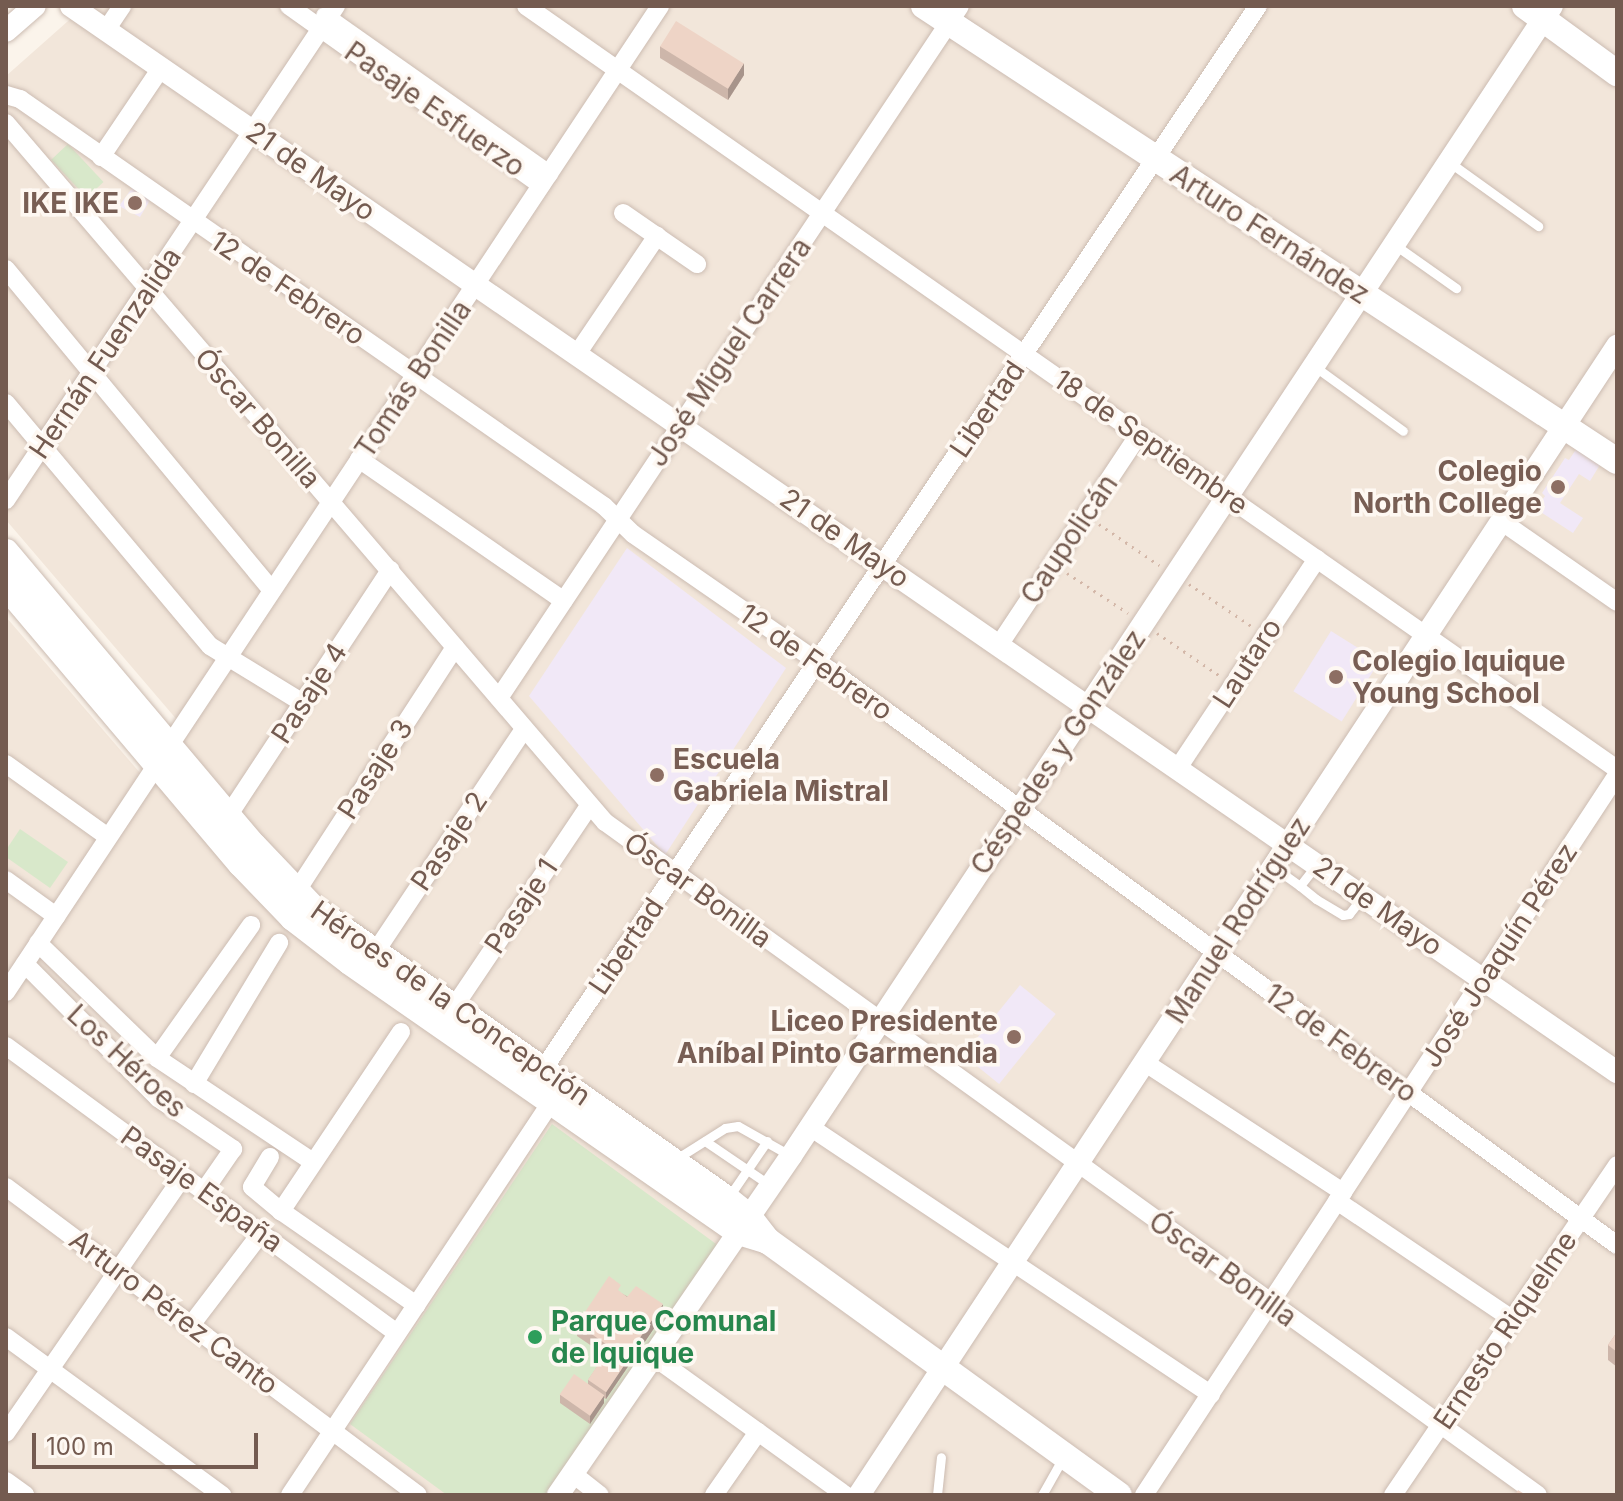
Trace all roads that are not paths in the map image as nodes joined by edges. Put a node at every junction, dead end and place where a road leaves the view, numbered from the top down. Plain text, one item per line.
1 (35, 6) edge
2 (71, 6) edge
3 (122, 6) edge
4 (289, 6) edge
5 (310, 6) edge
6 (526, 6) edge
7 (660, 6) edge
8 (924, 6) edge
9 (1258, 6) edge
10 (1540, 10) edge
11 (954, 14) edge
12 (329, 18) edge
13 (106, 30) junction
14 (6, 31) edge
15 (161, 68) junction
16 (618, 70) junction
17 (1617, 73) edge
18 (6, 95) edge
19 (6, 123) edge
20 (253, 131) junction
21 (101, 157) junction
22 (1155, 158) junction
23 (1449, 162) junction
24 (545, 179) junction
25 (623, 213) dead end
26 (822, 213) junction
27 (192, 222) junction
28 (1538, 226) dead end
29 (657, 236) junction
30 (1395, 245) junction
31 (697, 264) dead end
32 (6, 269) edge
33 (476, 284) junction
34 (1456, 288) dead end
35 (146, 291) junction
36 (1362, 294) junction
37 (1617, 346) edge
38 (577, 354) junction
39 (1024, 354) junction
40 (1314, 366) junction
41 (92, 372) junction
42 (415, 375) junction
43 (6, 403) edge
44 (681, 425) junction
45 (1564, 426) junction
46 (1403, 431) dead end
47 (1139, 434) junction
48 (42, 446) junction
49 (359, 459) junction
50 (1617, 461) edge
51 (1227, 496) junction
52 (6, 500) edge
53 (331, 501) junction
54 (618, 520) junction
55 (1501, 521) junction
56 (6, 552) edge
57 (1317, 559) junction
58 (883, 564) junction
59 (390, 570) junction
60 (6, 586) edge
61 (272, 590) junction
62 (564, 601) junction
63 (1617, 602) edge
64 (1426, 635) junction
65 (999, 645) junction
66 (455, 647) junction
67 (227, 658) junction
68 (817, 661) junction
69 (499, 698) junction
70 (303, 703) junction
71 (1089, 706) junction
72 (524, 729) junction
73 (163, 755) junction
74 (6, 764) edge
75 (1178, 768) junction
76 (1617, 769) edge
77 (1617, 775) edge
78 (589, 806) junction
79 (1020, 809) junction
80 (228, 816) junction
81 (108, 837) junction
82 (1288, 844) junction
83 (1317, 864) junction
84 (1272, 866) junction
85 (675, 874) junction
86 (6, 880) edge
87 (1300, 886) junction
88 (296, 892) junction
89 (1363, 896) junction
90 (56, 916) junction
91 (251, 925) dead end
92 (38, 943) junction
93 (279, 943) dead end
94 (1216, 952) junction
95 (374, 954) junction
96 (25, 964) junction
97 (1483, 979) junction
98 (6, 992) edge
99 (454, 1007) junction
100 (880, 1022) junction
101 (401, 1032) dead end
102 (6, 1046) edge
103 (157, 1058) junction
104 (1144, 1062) junction
105 (544, 1068) junction
106 (1617, 1072) edge
107 (194, 1084) junction
108 (1409, 1092) junction
109 (551, 1102) junction
110 (252, 1120) junction
111 (810, 1127) junction
112 (705, 1141) junction
113 (767, 1141) junction
114 (233, 1149) junction
115 (791, 1156) junction
116 (270, 1157) dead end
117 (313, 1162) junction
118 (1077, 1164) junction
119 (1617, 1165) edge
120 (665, 1168) junction
121 (747, 1171) junction
122 (183, 1176) junction
123 (771, 1186) junction
124 (6, 1187) edge
125 (204, 1191) junction
126 (1340, 1196) junction
127 (727, 1199) junction
128 (281, 1211) junction
129 (1581, 1218) junction
130 (744, 1225) junction
131 (261, 1233) junction
132 (1617, 1245) edge
133 (1012, 1264) junction
134 (118, 1270) junction
135 (1270, 1303) junction
136 (416, 1305) junction
137 (1512, 1319) junction
138 (191, 1325) junction
139 (397, 1333) junction
140 (6, 1337) edge
141 (654, 1357) junction
142 (50, 1369) junction
143 (941, 1370) junction
144 (1211, 1394) junction
145 (1440, 1425) junction
146 (333, 1431) junction
147 (758, 1432) junction
148 (6, 1433) edge
149 (1064, 1456) junction
150 (941, 1457) dead end
151 (573, 1474) junction
152 (6, 1481) edge
153 (25, 1495) edge
154 (222, 1495) edge
155 (290, 1495) edge
156 (418, 1495) edge
157 (558, 1495) edge
158 (600, 1495) edge
159 (714, 1495) edge
160 (845, 1495) edge
161 (859, 1495) edge
162 (937, 1495) edge
163 (1042, 1495) edge
164 (1119, 1495) edge
165 (1144, 1495) edge
166 (1393, 1495) edge
167 (1538, 1495) edge

1 - 14 street
2 - 13 street, 21 de Mayo
3 - 13 street
4 - 12 street, Pasaje Esfuerzo
5 - 12 street, Pasaje Esfuerzo
6 - 16 street, 18 de Septiembre
7 - 16 street, Tomás Bonilla
8 - 11 main road, Arturo Fernández
9 - 22 street, Libertad
10 - 17 main road
10 - 23 street, Céspedes y González
11 - 22 main road, Arturo Fernández
11 - 26 street, José Miguel Carrera
12 - 20 street, Hernán Fuenzalida
12 - 24 street, Pasaje Esfuerzo
13 - 15 street, 21 de Mayo
15 - 20 street, 21 de Mayo
15 - 21 street
16 - 24 street, Tomás Bonilla
16 - 26 street, 18 de Septiembre
18 - 21 street, 12 de Febrero
19 - 35 street, Óscar Bonilla
20 - 27 street, Hernán Fuenzalida
20 - 33 street, 21 de Mayo
21 - 27 street, 12 de Febrero
22 - 36 main road, Arturo Fernández
22 - 39 street, Libertad
23 - 28 lane
23 - 30 street, Céspedes y González
24 - 33 street, Tomás Bonilla
25 - 29 street
26 - 39 street, 18 de Septiembre
26 - 44 street, José Miguel Carrera
27 - 35 street, Hernán Fuenzalida
27 - 42 street, 12 de Febrero
29 - 31 street
29 - 38 street
30 - 34 lane
30 - 36 street, Céspedes y González
32 - 41 street
33 - 38 street, 21 de Mayo
33 - 42 street, Tomás Bonilla
35 - 41 street, Hernán Fuenzalida
35 - 53 street, Óscar Bonilla
36 - 40 street, Céspedes y González
36 - 45 main road, Arturo Fernández
37 - 45 street, Manuel Rodríguez
38 - 44 street, 21 de Mayo
39 - 47 street, 18 de Septiembre
39 - 58 street, Libertad
40 - 46 lane
40 - 51 street, Céspedes y González
41 - 48 street, Hernán Fuenzalida
41 - 61 street
42 - 49 street, Tomás Bonilla
42 - 54 street, 12 de Febrero
43 - 48 street
44 - 54 street, José Miguel Carrera
44 - 58 street, 21 de Mayo
45 - 50 main road, Arturo Fernández
45 - 55 street, Manuel Rodríguez
47 - 51 street, 18 de Septiembre
47 - 65 street, Caupolicán
48 - 52 street, Hernán Fuenzalida
48 - 67 street
49 - 53 street, Tomás Bonilla
49 - 62 street
51 - 57 street, 18 de Septiembre
51 - 71 street, Céspedes y González
53 - 59 street, Óscar Bonilla
53 - 61 street, Tomás Bonilla
54 - 62 street, José Miguel Carrera
54 - 68 street, 12 de Febrero
55 - 63 street
55 - 64 street, Manuel Rodríguez
56 - 73 main road, Héroes de la Concepción
57 - 64 street, 18 de Septiembre
57 - 75 street, Lautaro
58 - 65 street, 21 de Mayo
58 - 68 street, Libertad
59 - 66 street, Óscar Bonilla
59 - 70 street, Pasaje 4
60 - 73 main road, Héroes de la Concepción
61 - 67 street, Tomás Bonilla
62 - 69 street, José Miguel Carrera
64 - 76 street, 18 de Septiembre
64 - 82 street, Manuel Rodríguez
65 - 71 street, 21 de Mayo
66 - 69 street, Óscar Bonilla
66 - 88 street, Pasaje 3
67 - 70 street
67 - 73 street, Tomás Bonilla
68 - 79 street, 12 de Febrero
68 - 85 street, Libertad
69 - 72 street, Óscar Bonilla
70 - 80 street, Pasaje 4
71 - 75 street, 21 de Mayo
71 - 79 street, Céspedes y González
72 - 78 street, Óscar Bonilla
72 - 95 street, Pasaje 2
73 - 80 main road, Héroes de la Concepción
73 - 81 street, Tomás Bonilla
73 - 109 main road, Héroes de la Concepción
74 - 81 street
75 - 82 street, 21 de Mayo
77 - 97 street, José Joaquín Pérez
78 - 85 street, Óscar Bonilla
78 - 99 street, Pasaje 1
79 - 94 street, 12 de Febrero
79 - 100 street, Céspedes y González
80 - 88 main road, Héroes de la Concepción
81 - 90 street, Tomás Bonilla
82 - 83 street, 21 de Mayo
82 - 84 street, Manuel Rodríguez
83 - 87 lane
83 - 89 street, 21 de Mayo
84 - 87 lane
84 - 94 street, Manuel Rodríguez
85 - 100 street, Óscar Bonilla
85 - 105 street, Libertad
86 - 90 street
87 - 89 lane
88 - 95 main road, Héroes de la Concepción
89 - 97 street, 21 de Mayo
90 - 92 street, Tomás Bonilla
91 - 103 street
92 - 96 street, Tomás Bonilla
92 - 103 street
93 - 107 street
94 - 104 street, Manuel Rodríguez
94 - 108 street, 12 de Febrero
95 - 99 main road, Héroes de la Concepción
96 - 98 street, Tomás Bonilla
96 - 114 street, Los Héroes
97 - 106 street, 21 de Mayo
97 - 108 street, José Joaquín Pérez
99 - 105 main road, Héroes de la Concepción
100 - 111 street, Céspedes y González
100 - 118 street, Óscar Bonilla
101 - 117 street
102 - 122 street, Pasaje España
103 - 107 street
104 - 118 street, Manuel Rodríguez
104 - 126 street
105 - 109 street
105 - 120 main road, Héroes de la Concepción
107 - 110 street
108 - 126 street, José Joaquín Pérez
108 - 129 street, 12 de Febrero
109 - 120 main road, Héroes de la Concepción
109 - 136 street
110 - 114 street
110 - 117 street
111 - 115 street, Céspedes y González
111 - 133 street
112 - 113 lane
112 - 120 lane
112 - 121 lane
113 - 115 lane
113 - 121 lane
114 - 125 street
115 - 123 street, Céspedes y González
116 - 128 street
117 - 128 street
118 - 133 street, Manuel Rodríguez
118 - 135 street, Óscar Bonilla
119 - 129 street, Ernesto Riquelme
120 - 127 main road, Héroes de la Concepción
120 - 130 main road, Héroes de la Concepción
121 - 123 lane
121 - 127 lane
122 - 125 street, Pasaje España
122 - 134 street
123 - 130 street, Céspedes y González
124 - 134 street, Arturo Pérez Canto
125 - 131 street, Pasaje España
126 - 135 street, José Joaquín Pérez
126 - 137 street
127 - 130 main road, Héroes de la Concepción
128 - 136 street
129 - 132 street, 12 de Febrero
129 - 137 street, Ernesto Riquelme
130 - 141 street, Céspedes y González
130 - 143 main road, Héroes de la Concepción
131 - 138 street
131 - 139 street, Pasaje España
133 - 143 street, Manuel Rodríguez
133 - 144 street
134 - 138 street, Arturo Pérez Canto
134 - 142 street
135 - 144 street, José Joaquín Pérez
135 - 145 street, Óscar Bonilla
136 - 139 street
137 - 145 street, Ernesto Riquelme
138 - 146 street, Arturo Pérez Canto
139 - 146 street
140 - 142 street
141 - 147 street
141 - 151 street, Céspedes y González
142 - 148 street
142 - 154 street
143 - 149 main road, Héroes de la Concepción
143 - 161 street, Manuel Rodríguez
144 - 165 street, José Joaquín Pérez
145 - 166 street, Ernesto Riquelme
145 - 167 street, Óscar Bonilla
146 - 155 street
146 - 156 street, Arturo Pérez Canto
147 - 159 street
147 - 160 street
149 - 163 lane
149 - 164 main road, Héroes de la Concepción
150 - 162 lane
151 - 157 street, Céspedes y González
151 - 158 street
152 - 153 street

